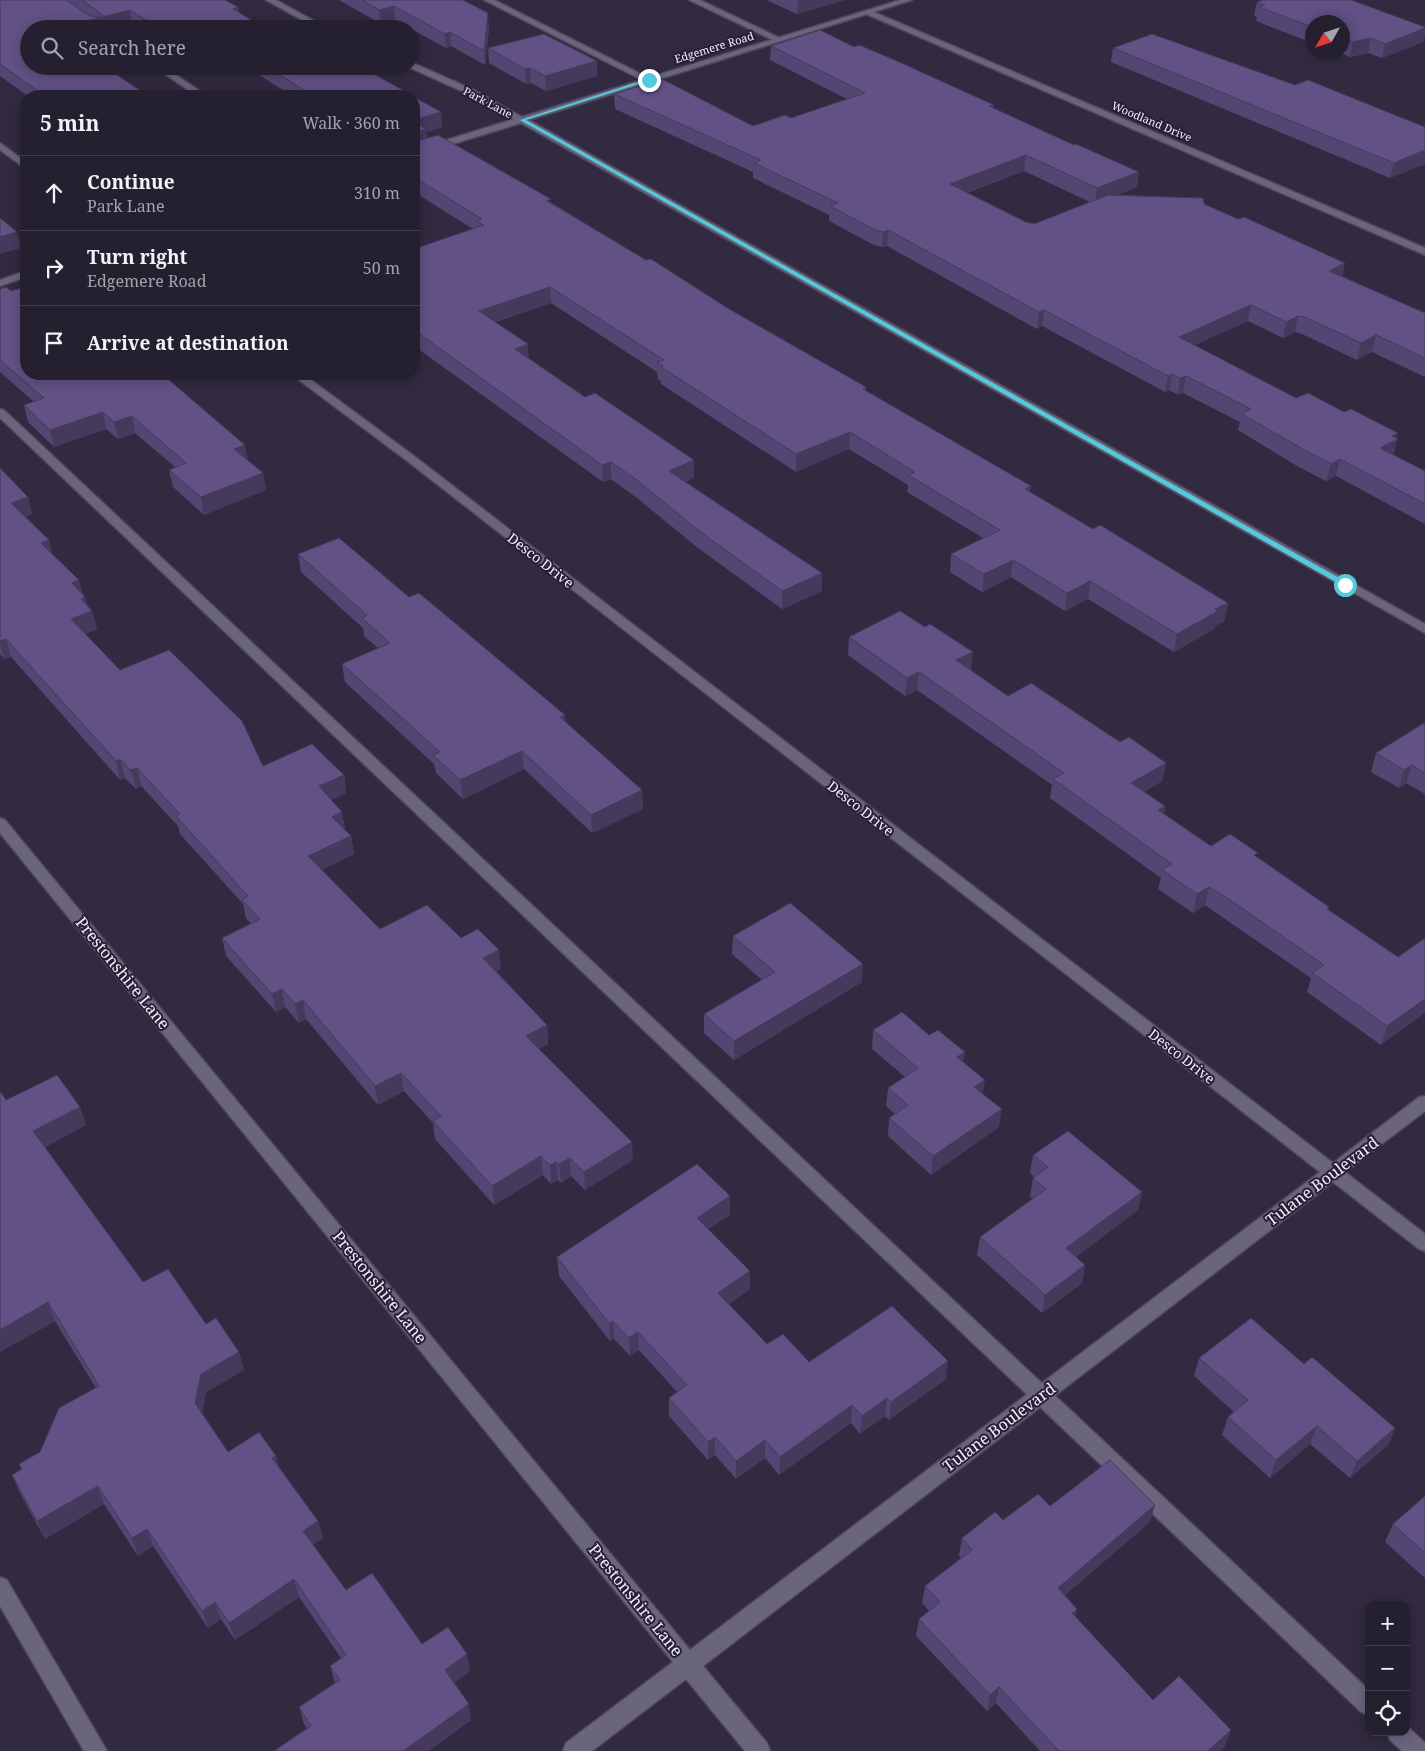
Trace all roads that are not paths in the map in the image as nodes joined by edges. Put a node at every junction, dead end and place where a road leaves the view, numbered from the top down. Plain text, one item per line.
1 (270, 0) edge
2 (488, 0) edge
3 (693, 0) edge
4 (908, 0) edge
5 (869, 12) junction
6 (307, 20) edge
7 (780, 40) junction
8 (420, 70) edge
9 (171, 75) edge
10 (649, 80) junction
11 (194, 90) edge
12 (522, 120) junction
13 (0, 146) edge
14 (420, 152) edge
15 (20, 161) edge
16 (1425, 252) edge
17 (20, 276) edge
18 (0, 282) edge
19 (304, 380) edge
20 (0, 412) edge
21 (1425, 630) edge
22 (0, 823) edge
23 (1425, 1102) edge
24 (1333, 1173) junction
25 (1425, 1244) edge
26 (1041, 1395) junction
27 (0, 1587) edge
28 (688, 1664) junction
29 (1365, 1701) edge
30 (1402, 1736) edge
31 (96, 1751) edge
32 (574, 1751) edge
33 (759, 1751) edge
34 (1417, 1751) edge

1 - 6 street
2 - 10 street
3 - 7 street
4 - 5 street, Edgemere Road
5 - 7 street, Edgemere Road
5 - 16 street, Woodland Drive
7 - 10 street, Edgemere Road
8 - 12 street, Park Lane
9 - 11 street
10 - 12 street, Edgemere Road
12 - 14 street, Edgemere Road
12 - 21 street, Park Lane
13 - 15 street
17 - 18 street
19 - 24 street, Desco Drive
20 - 26 street
22 - 28 street, Prestonshire Lane
23 - 24 street, Tulane Boulevard
24 - 25 street, Desco Drive
24 - 26 street, Tulane Boulevard
26 - 28 street, Tulane Boulevard
26 - 29 street
27 - 31 street
28 - 32 street, Tulane Boulevard
28 - 33 street, Prestonshire Lane
30 - 34 street

